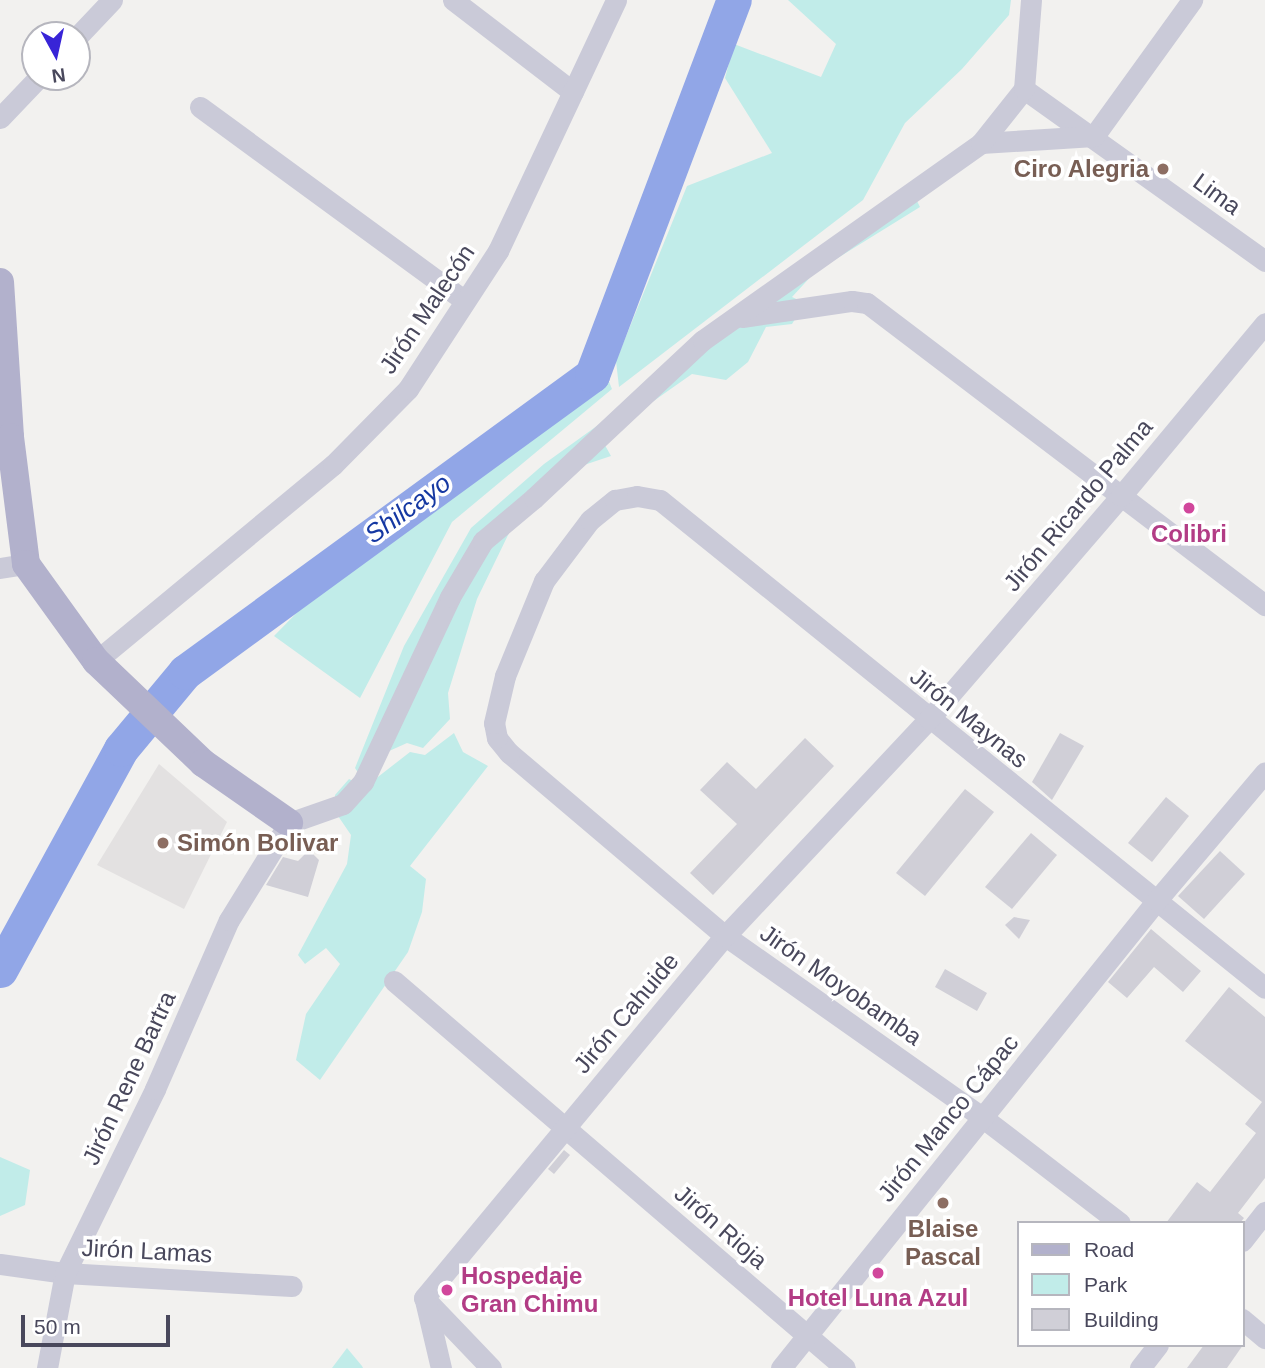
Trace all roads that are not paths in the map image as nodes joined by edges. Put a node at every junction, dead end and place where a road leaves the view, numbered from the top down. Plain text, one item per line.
1 (111, 0) edge
2 (453, 0) edge
3 (616, 0) edge
4 (1031, 0) edge
5 (1192, 0) edge
6 (91, 22) edge
7 (1024, 89) junction
8 (26, 91) edge
9 (573, 92) junction
10 (200, 107) dead end
11 (0, 118) edge
12 (1094, 136) junction
13 (981, 143) junction
14 (1265, 261) edge
15 (0, 282) edge
16 (464, 300) junction
17 (737, 317) junction
18 (1265, 323) edge
19 (637, 496) joint
20 (1121, 496) junction
21 (13, 566) edge
22 (1265, 605) edge
23 (96, 661) junction
24 (929, 719) junction
25 (1265, 772) edge
26 (289, 823) junction
27 (1157, 900) junction
28 (725, 936) junction
29 (394, 981) dead end
30 (1265, 988) edge
31 (982, 1118) junction
32 (564, 1126) junction
33 (1265, 1212) edge
34 (1117, 1221) edge
35 (1244, 1238) edge
36 (0, 1265) edge
37 (65, 1273) junction
38 (292, 1286) dead end
39 (424, 1298) junction
40 (1244, 1321) edge
41 (807, 1336) junction
42 (1265, 1338) edge
43 (1156, 1347) edge
44 (47, 1368) edge
45 (441, 1368) edge
46 (491, 1368) edge
47 (781, 1368) edge
48 (845, 1368) edge
49 (1140, 1368) edge

1 - 6 street
2 - 9 street
3 - 9 street, Jirón Malecón
4 - 7 street
5 - 12 street
7 - 12 street, Lima
7 - 13 street
8 - 11 street
9 - 16 street, Jirón Malecón
10 - 16 street
12 - 13 street
12 - 14 street, Lima
13 - 17 street
15 - 21 main road
16 - 23 street, Jirón Malecón
17 - 20 street
17 - 26 street
18 - 20 street, Jirón Ricardo Palma
19 - 24 street, Jirón Maynas
19 - 28 street, Jirón Moyobamba
20 - 22 street
20 - 24 street, Jirón Ricardo Palma
21 - 23 main road
23 - 26 main road
24 - 27 street, Jirón Maynas
24 - 28 street, Jirón Cahuide
25 - 27 street, Jirón Manco Cápac
26 - 37 street, Jirón Rene Bartra
27 - 30 street, Jirón Maynas
27 - 31 street, Jirón Manco Cápac
28 - 31 street, Jirón Moyobamba
28 - 32 street, Jirón Cahuide
29 - 32 street, Jirón Rioja
31 - 34 street, Jirón Moyobamba
31 - 41 street, Jirón Manco Cápac
32 - 39 street, Jirón Cahuide
32 - 41 street, Jirón Rioja
33 - 35 street
36 - 37 street, Jirón Lamas
37 - 38 street, Jirón Lamas
37 - 44 street, Jirón Rene Bartra
39 - 45 street
39 - 46 street
40 - 42 street
41 - 47 street, Jirón Manco Cápac
41 - 48 street, Jirón Rioja
43 - 49 street

